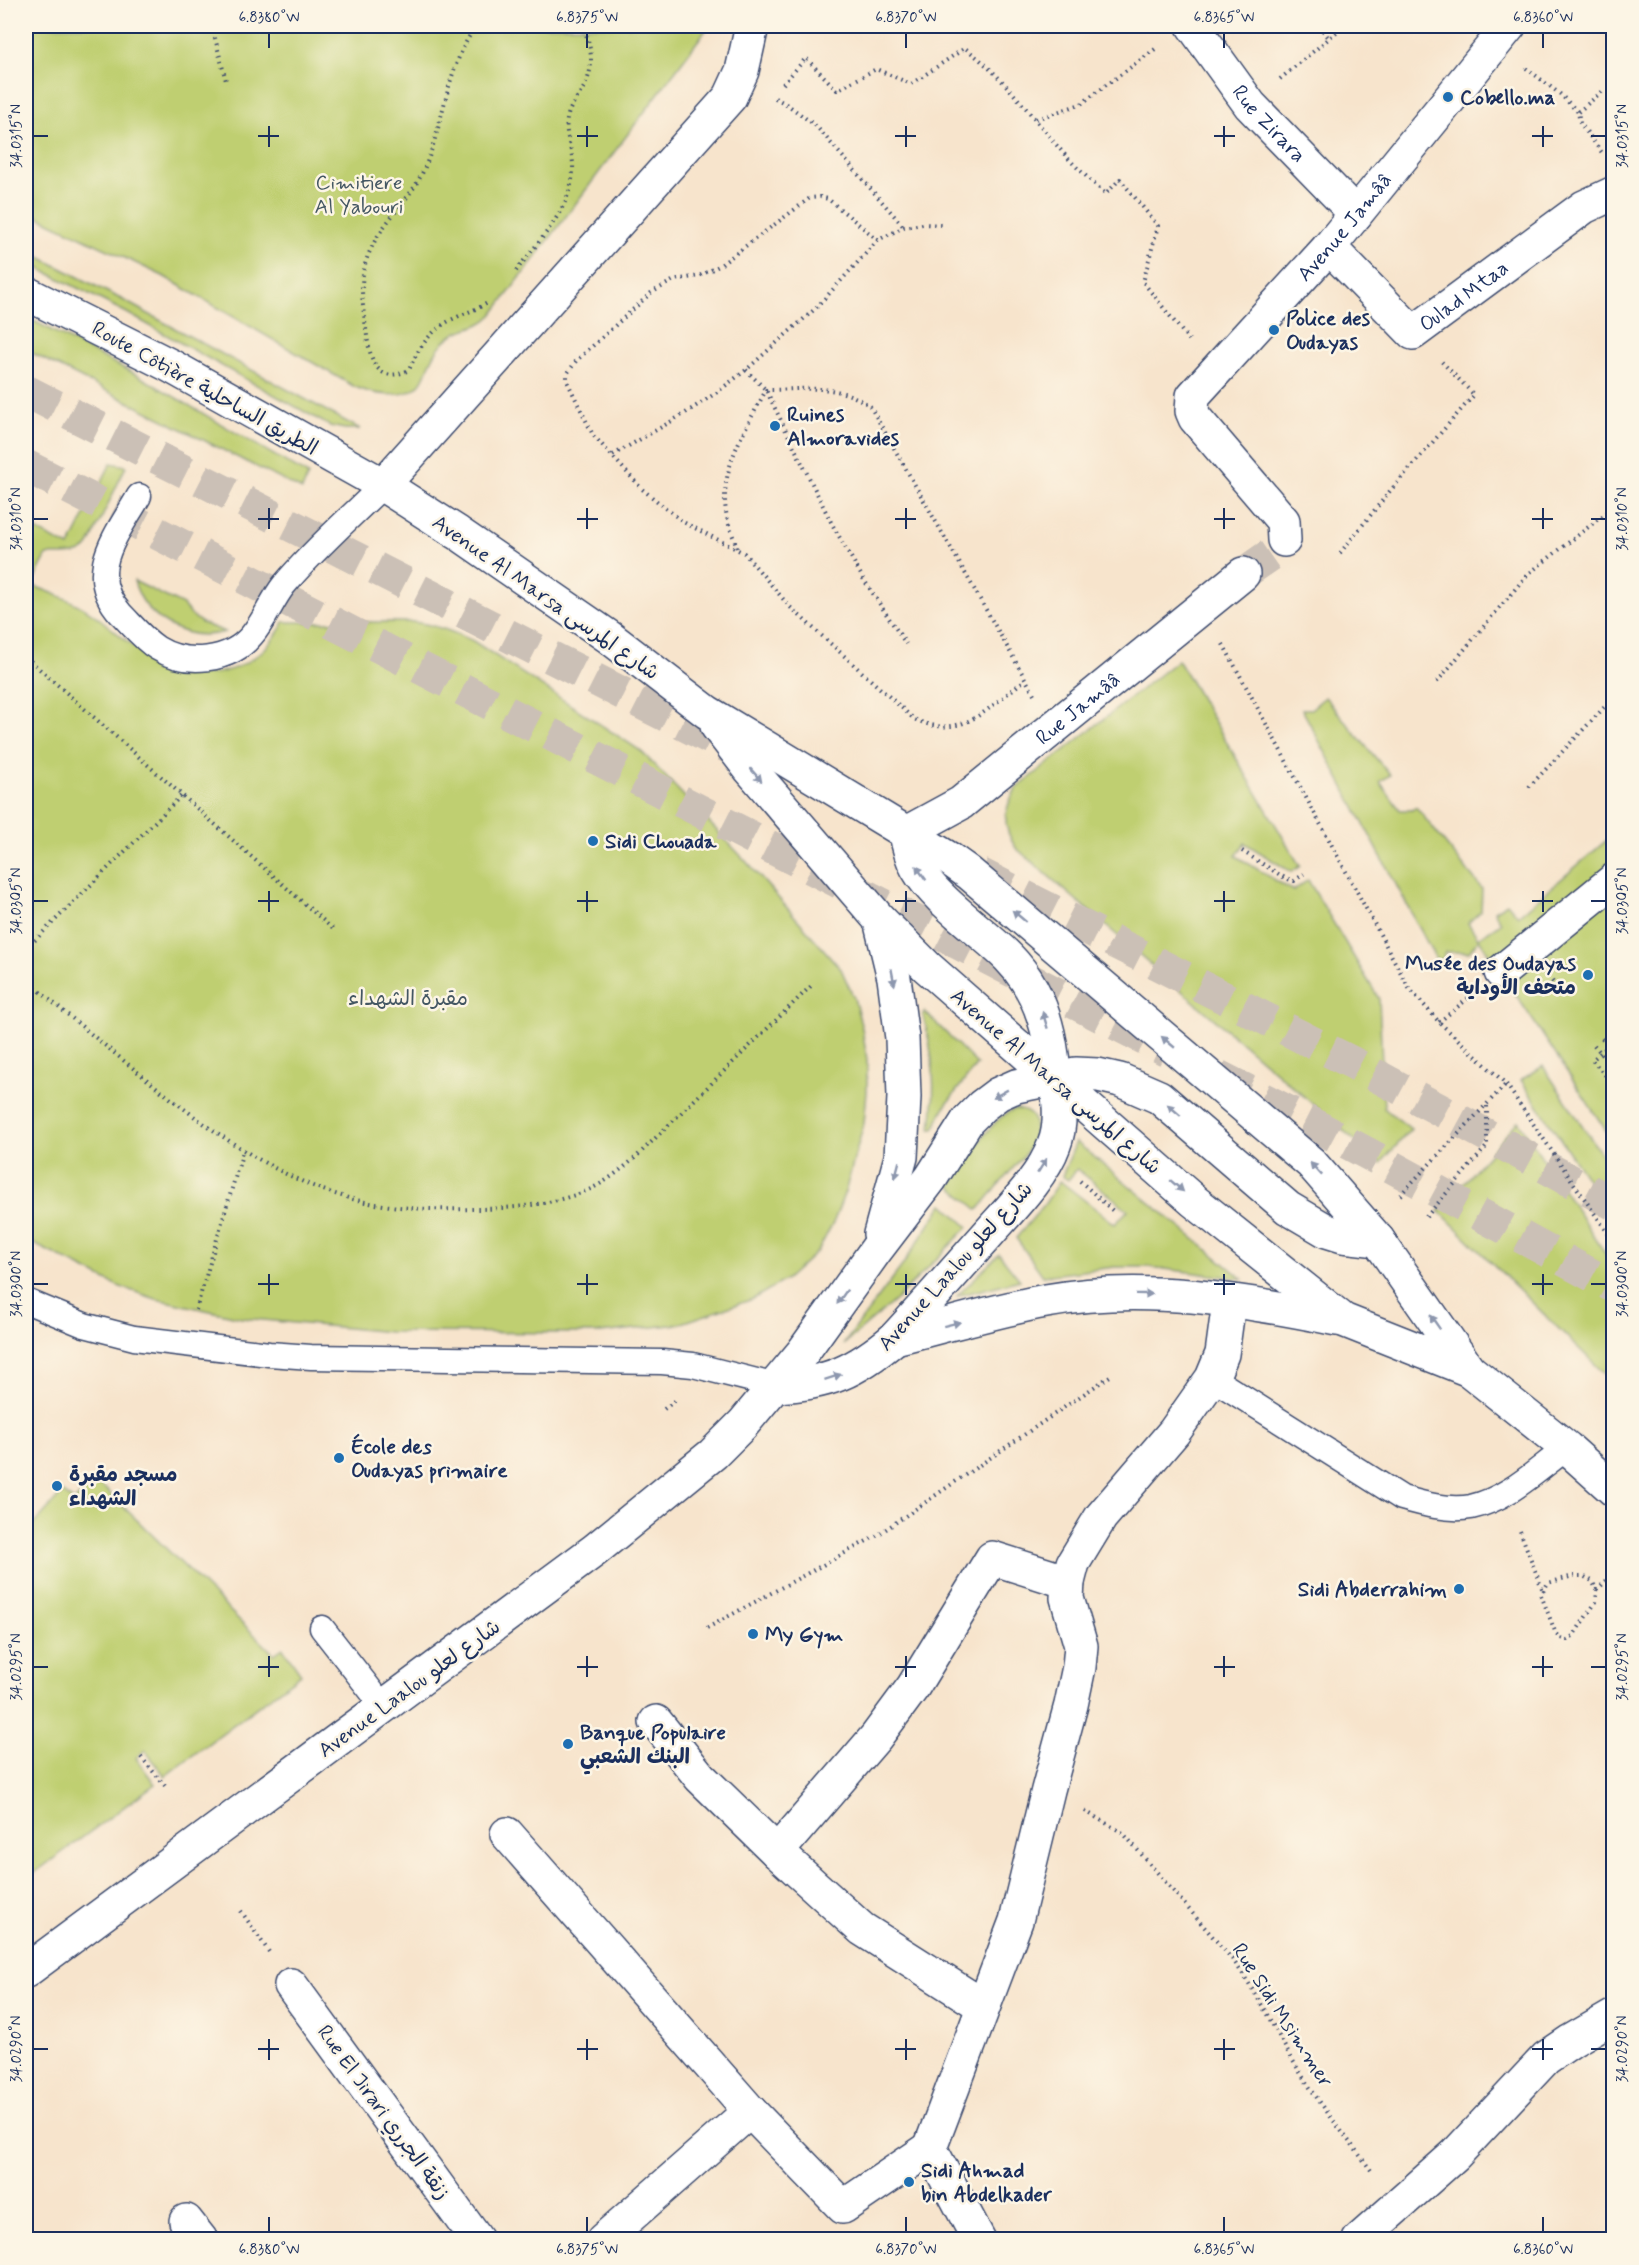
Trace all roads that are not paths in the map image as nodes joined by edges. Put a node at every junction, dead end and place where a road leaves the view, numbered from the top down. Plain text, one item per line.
1 (752, 26) edge
2 (1193, 26) edge
3 (1501, 34) edge
4 (1614, 193) edge
5 (1356, 214) junction
6 (1329, 247) junction
7 (26, 293) edge
8 (383, 485) junction
9 (139, 496) dead end
10 (1284, 540) dead end
11 (1243, 574) tunnel mouth
12 (707, 712) junction
13 (906, 833) junction
14 (1614, 880) edge
15 (880, 920) junction
16 (1501, 972) dead end
17 (1055, 1077) junction
18 (1378, 1240) junction
19 (876, 1250) junction
20 (26, 1301) edge
21 (1229, 1302) junction
22 (1342, 1320) junction
23 (895, 1338) junction
24 (1469, 1370) junction
25 (1212, 1378) junction
26 (776, 1386) junction
27 (1567, 1448) junction
28 (1614, 1490) edge
29 (1068, 1582) junction
30 (322, 1628) dead end
31 (383, 1706) junction
32 (656, 1722) dead end
33 (507, 1834) dead end
34 (777, 1852) junction
35 (26, 1971) edge
36 (291, 1985) dead end
37 (983, 2006) junction
38 (1614, 2016) edge
39 (750, 2111) junction
40 (930, 2148) junction
41 (477, 2240) edge
42 (603, 2240) edge
43 (979, 2240) edge
44 (1359, 2240) edge

1 - 8 street
2 - 5 street, Rue Zirara
3 - 5 street, Avenue Jamââ
4 - 6 street, Oulad Mtaa
5 - 6 street, Avenue Jamââ
6 - 10 street, Avenue Jamââ
7 - 8 street, Route Côtière الطريق الساحلية
8 - 9 lane
8 - 12 street, Avenue Al Marsa شارع المرسى
11 - 13 street, Rue Jamââ
12 - 13 street, Avenue Al Marsa شارع المرسى
12 -> 15 street, Avenue Al Marsa شارع المرسى
17 -> 13 street, Avenue Laalou شارع لعلو
18 -> 13 street, Avenue Al Marsa شارع المرسى
14 - 16 street
15 - 17 street, Avenue Al Marsa شارع المرسى
15 -> 19 street
18 -> 17 street, Avenue Laalou شارع لعلو
17 -> 19 street, Avenue Laalou شارع لعلو
17 -> 22 street, Avenue Al Marsa شارع المرسى
23 -> 17 street, Avenue Laalou شارع لعلو
24 -> 18 street, Avenue Al Marsa شارع المرسى
19 -> 26 street, Avenue Laalou شارع لعلو
20 - 26 lane
21 - 22 street
23 -> 21 street
21 - 25 street
22 - 24 street, Avenue Al Marsa شارع المرسى
26 -> 23 street, Avenue Laalou شارع لعلو
24 - 27 street, Avenue Al Marsa شارع المرسى
25 - 27 lane
25 - 29 street
26 - 31 street, Avenue Laalou شارع لعلو
27 - 28 street, Avenue Al Marsa شارع المرسى
29 - 34 street
29 - 37 street
30 - 31 lane
31 - 35 street, Avenue Laalou شارع لعلو
32 - 34 street
33 - 39 street
34 - 37 street
36 - 41 street, Rue El Jirari زنقة الجرري
37 - 40 street
38 - 44 street
39 - 40 street
39 - 42 street
40 - 43 street

